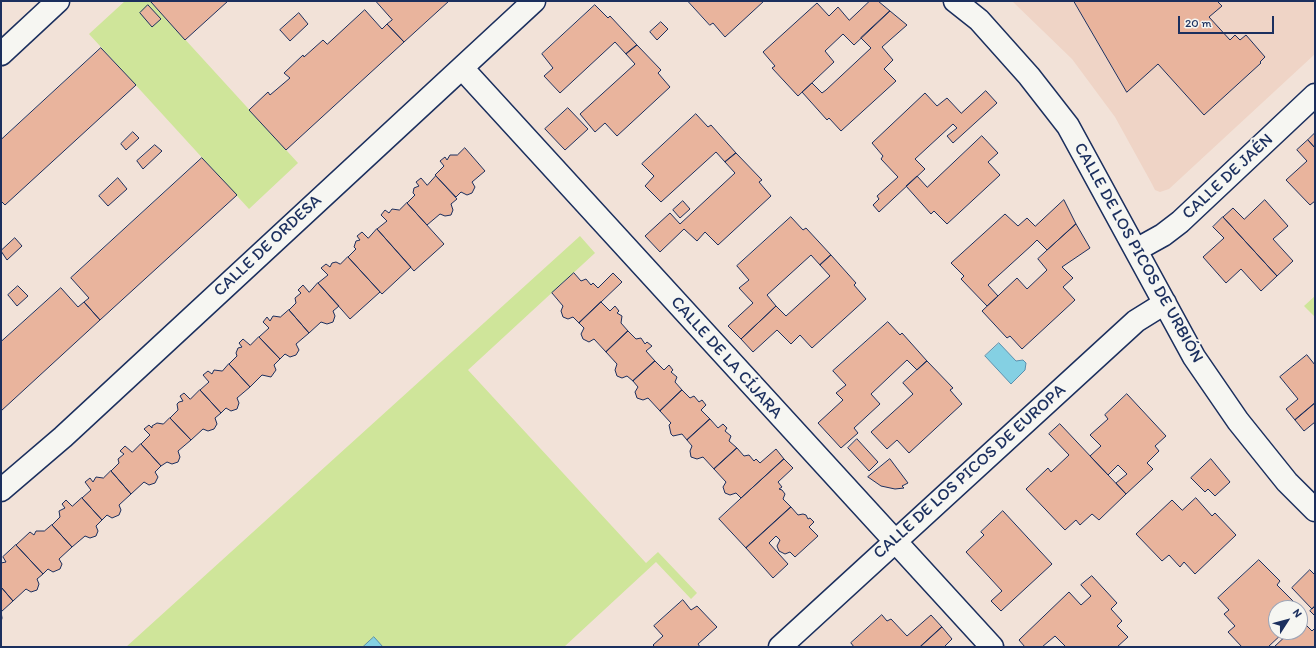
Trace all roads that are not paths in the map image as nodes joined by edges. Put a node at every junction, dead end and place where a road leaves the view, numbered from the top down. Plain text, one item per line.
1 (58, 1) edge
2 (534, 1) edge
3 (955, 1) edge
4 (1, 54) edge
5 (462, 68) junction
6 (1315, 95) edge
7 (1136, 250) junction
8 (1165, 303) junction
9 (2, 487) edge
10 (1315, 510) edge
11 (894, 541) junction
12 (780, 647) edge
13 (992, 647) edge

1 - 4 street
2 - 5 street, CALLE DE ORDESA
3 - 7 street, CALLE DE LOS PICOS DE URBIÓN
5 - 9 street, CALLE DE ORDESA
5 - 11 street, CALLE DE LA CÍJARA
6 - 7 street, CALLE DE JAÉN
7 - 8 street, CALLE DE LOS PICOS DE URBIÓN
8 - 10 street, CALLE DE LOS PICOS DE URBIÓN
8 - 11 street, CALLE DE LOS PICOS DE EUROPA
11 - 12 street, CALLE DE LOS PICOS DE EUROPA
11 - 13 street, CALLE DE LA CÍJARA

